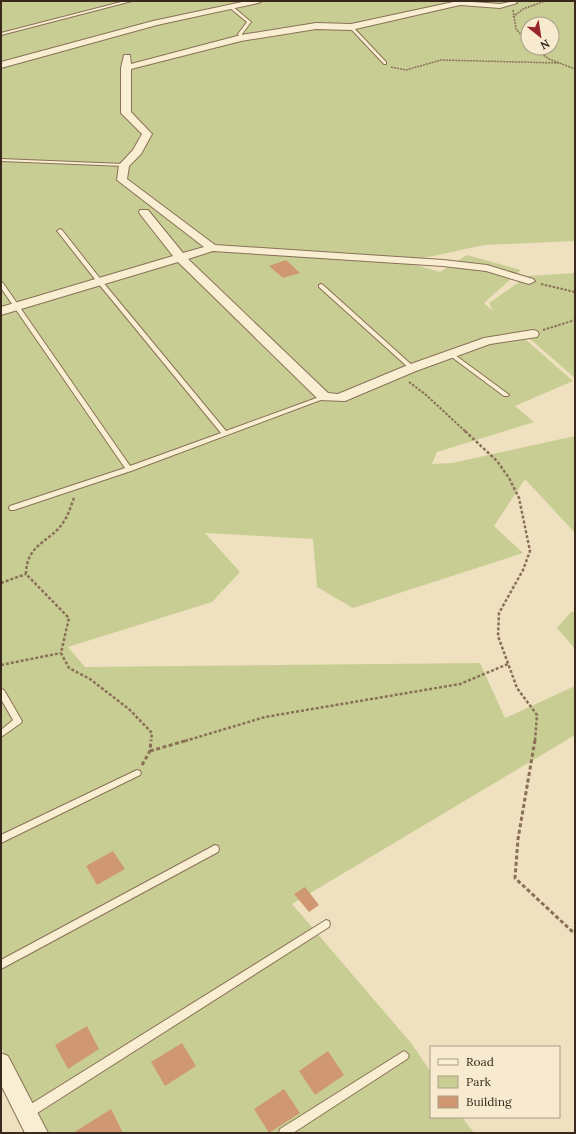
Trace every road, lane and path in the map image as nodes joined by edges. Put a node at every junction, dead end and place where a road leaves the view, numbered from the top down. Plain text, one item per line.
1 (130, 1) edge
2 (258, 1) edge
3 (545, 1) edge
4 (513, 3) joint
5 (231, 7) junction
6 (513, 18) junction
7 (351, 27) junction
8 (1, 34) edge
9 (520, 35) edge
10 (240, 38) junction
11 (544, 56) edge
12 (385, 63) joint
13 (559, 63) junction
14 (1, 65) edge
15 (575, 69) edge
16 (1, 160) edge
17 (124, 165) junction
18 (144, 212) dead end
19 (60, 231) dead end
20 (212, 248) junction
21 (181, 258) junction
22 (529, 281) joint
23 (100, 282) junction
24 (1, 284) edge
25 (322, 286) dead end
26 (575, 292) edge
27 (16, 307) junction
28 (1, 312) edge
29 (575, 320) edge
30 (533, 334) joint
31 (451, 354) junction
32 (412, 368) junction
33 (399, 374) junction
34 (506, 395) dead end
35 (324, 397) junction
36 (224, 432) junction
37 (129, 469) junction
38 (88, 482) junction
39 (12, 508) dead end
40 (26, 574) junction
41 (1, 583) edge
42 (61, 653) junction
43 (508, 664) junction
44 (1, 665) edge
45 (1, 692) edge
46 (1, 734) edge
47 (150, 750) junction
48 (137, 773) joint
49 (1, 839) edge
50 (215, 849) dead end
51 (326, 924) dead end
52 (575, 934) edge
53 (1, 965) edge
54 (404, 1056) dead end
55 (1, 1063) edge
56 (27, 1113) junction
57 (37, 1133) edge
58 (284, 1133) edge

1 - 8 lane
2 - 5 street
3 - 6 path
4 - 6 path
4 - 7 street
5 - 10 lane
5 - 14 street
6 - 9 path
7 - 10 street
7 - 12 lane
10 - 17 street
11 - 13 path
12 - 13 path
13 - 15 path
16 - 17 lane
17 - 20 street
18 - 21 street
19 - 23 lane
20 - 21 street
20 - 22 street
21 - 23 street
21 - 35 street
22 - 26 path
23 - 27 street
23 - 36 lane
24 - 27 lane
25 - 32 lane
27 - 28 street
27 - 37 lane
29 - 30 path
30 - 31 street
31 - 32 street
31 - 34 lane
32 - 33 street
33 - 35 street
33 - 43 path
35 - 36 lane
36 - 37 lane
37 - 38 lane
38 - 39 lane
38 - 40 path
40 - 41 path
40 - 42 path
42 - 44 path
42 - 47 path
43 - 47 path
43 - 52 path
45 - 46 lane
47 - 48 path
48 - 49 lane
50 - 53 lane
51 - 56 lane
54 - 58 lane
55 - 56 street
56 - 57 street

